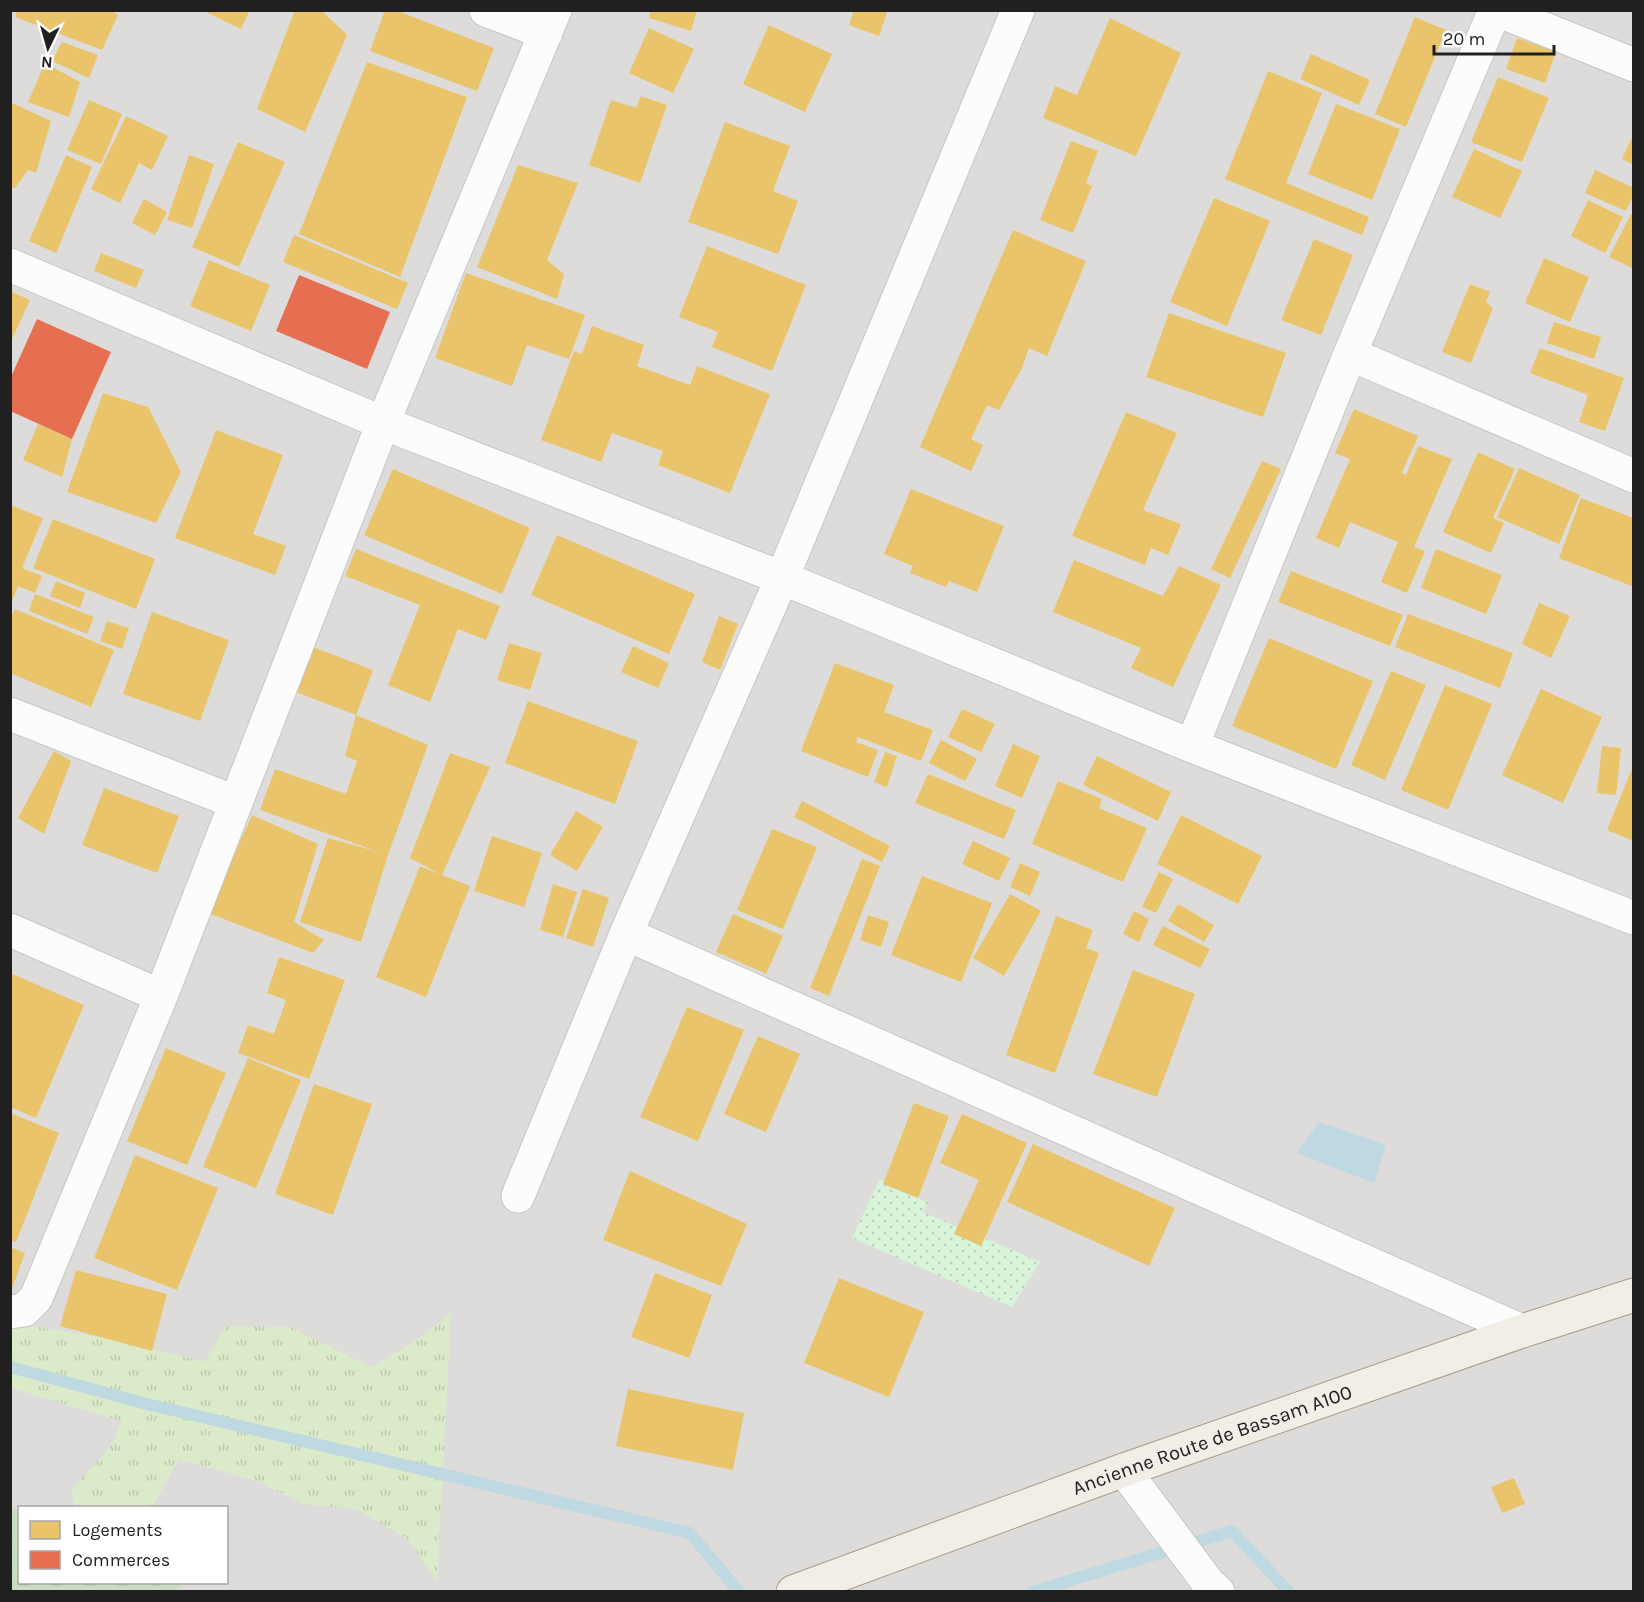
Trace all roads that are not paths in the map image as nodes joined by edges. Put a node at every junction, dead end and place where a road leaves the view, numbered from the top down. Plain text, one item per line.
1 (486, 10) edge
2 (1018, 10) edge
3 (1496, 10) edge
4 (551, 22) edge
5 (1634, 65) edge
6 (10, 265) edge
7 (1350, 354) junction
8 (383, 423) junction
9 (1634, 476) edge
10 (782, 578) junction
11 (10, 714) edge
12 (1192, 746) junction
13 (235, 802) junction
14 (1634, 918) edge
15 (10, 930) edge
16 (626, 934) junction
17 (161, 996) junction
18 (518, 1196) dead end
19 (1634, 1295) edge
20 (10, 1312) edge
21 (1522, 1331) junction
22 (1124, 1470) junction
23 (1204, 1589) edge
24 (793, 1592) edge

1 - 4 street
2 - 10 street
3 - 5 street
3 - 7 street
4 - 8 street
6 - 8 street
7 - 9 street
7 - 12 street
8 - 10 street
8 - 13 street
10 - 12 street
10 - 16 street
11 - 13 street
12 - 14 street
13 - 17 street
15 - 17 street
16 - 18 street
16 - 21 street
17 - 20 street
19 - 21 main road, Ancienne Route de Bassam A100
21 - 22 main road, Ancienne Route de Bassam A100
22 - 23 street
22 - 24 main road, Ancienne Route de Bassam A100

